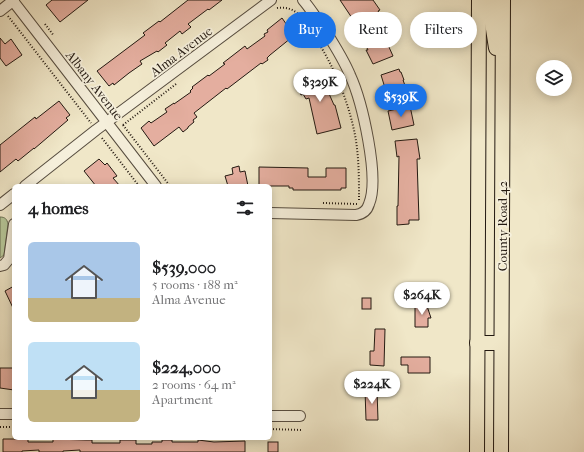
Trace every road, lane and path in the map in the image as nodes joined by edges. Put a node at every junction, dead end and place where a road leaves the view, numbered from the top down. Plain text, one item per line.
1 (13, 0) edge
2 (303, 0) edge
3 (479, 0) edge
4 (490, 0) edge
5 (503, 0) edge
6 (273, 4) edge
7 (1, 10) edge
8 (179, 82) dead end
9 (503, 87) junction
10 (107, 122) junction
11 (123, 125) dead end
12 (96, 130) junction
13 (33, 182) edge
14 (137, 184) edge
15 (154, 184) edge
16 (12, 196) edge
17 (359, 204) dead end
18 (0, 205) edge
19 (272, 214) edge
20 (12, 238) edge
21 (0, 266) edge
22 (477, 343) junction
23 (501, 343) junction
24 (0, 414) edge
25 (12, 414) edge
26 (272, 416) edge
27 (300, 416) dead end
28 (0, 427) edge
29 (12, 427) edge
30 (272, 430) edge
31 (301, 430) dead end
32 (477, 452) edge
33 (501, 452) edge

1 - 7 street
1 - 10 street, Albany Avenue
2 - 19 street
3 - 22 highway, County Road 42
4 - 9 highway
5 - 9 highway, County Road 42
6 - 10 street, Alma Avenue
6 - 17 path
7 - 12 path
8 - 11 path
9 - 23 highway, County Road 42
10 - 12 street, Alma Avenue
10 - 15 street, Albany Avenue
12 - 13 street, Alma Avenue
12 - 14 path
16 - 18 street
20 - 21 street
22 - 23 highway
22 - 32 highway, County Road 42
23 - 33 highway, County Road 42
24 - 25 street
26 - 27 street
28 - 29 path
30 - 31 path

